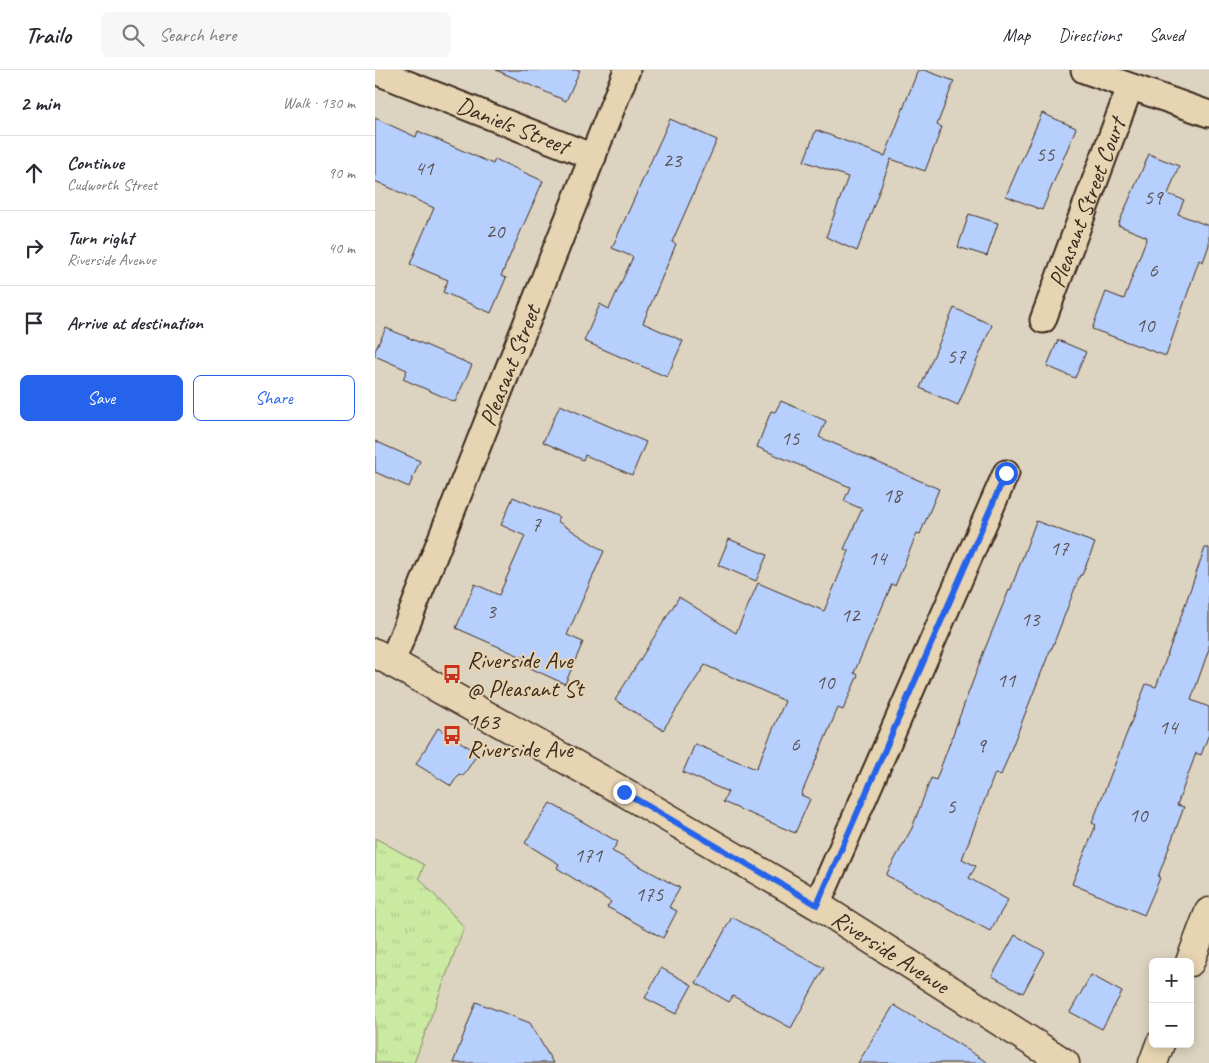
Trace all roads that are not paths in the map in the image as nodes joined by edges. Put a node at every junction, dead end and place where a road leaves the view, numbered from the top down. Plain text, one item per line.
1 (627, 70) edge
2 (1084, 70) edge
3 (375, 71) edge
4 (1130, 87) junction
5 (1209, 114) edge
6 (593, 157) junction
7 (1043, 320) dead end
8 (1006, 473) dead end
9 (384, 658) edge
10 (817, 905) junction
11 (1209, 912) edge
12 (1192, 958) edge
13 (1159, 1048) edge
14 (1065, 1063) edge
15 (1153, 1063) edge

1 - 6 street, Pleasant Street
2 - 4 street
3 - 6 street, Daniels Street
4 - 5 street
4 - 7 street, Pleasant Street Court
6 - 9 street, Pleasant Street
8 - 10 street
9 - 10 main road, Riverside Avenue
10 - 14 main road, Riverside Avenue
11 - 12 main road
13 - 15 main road

